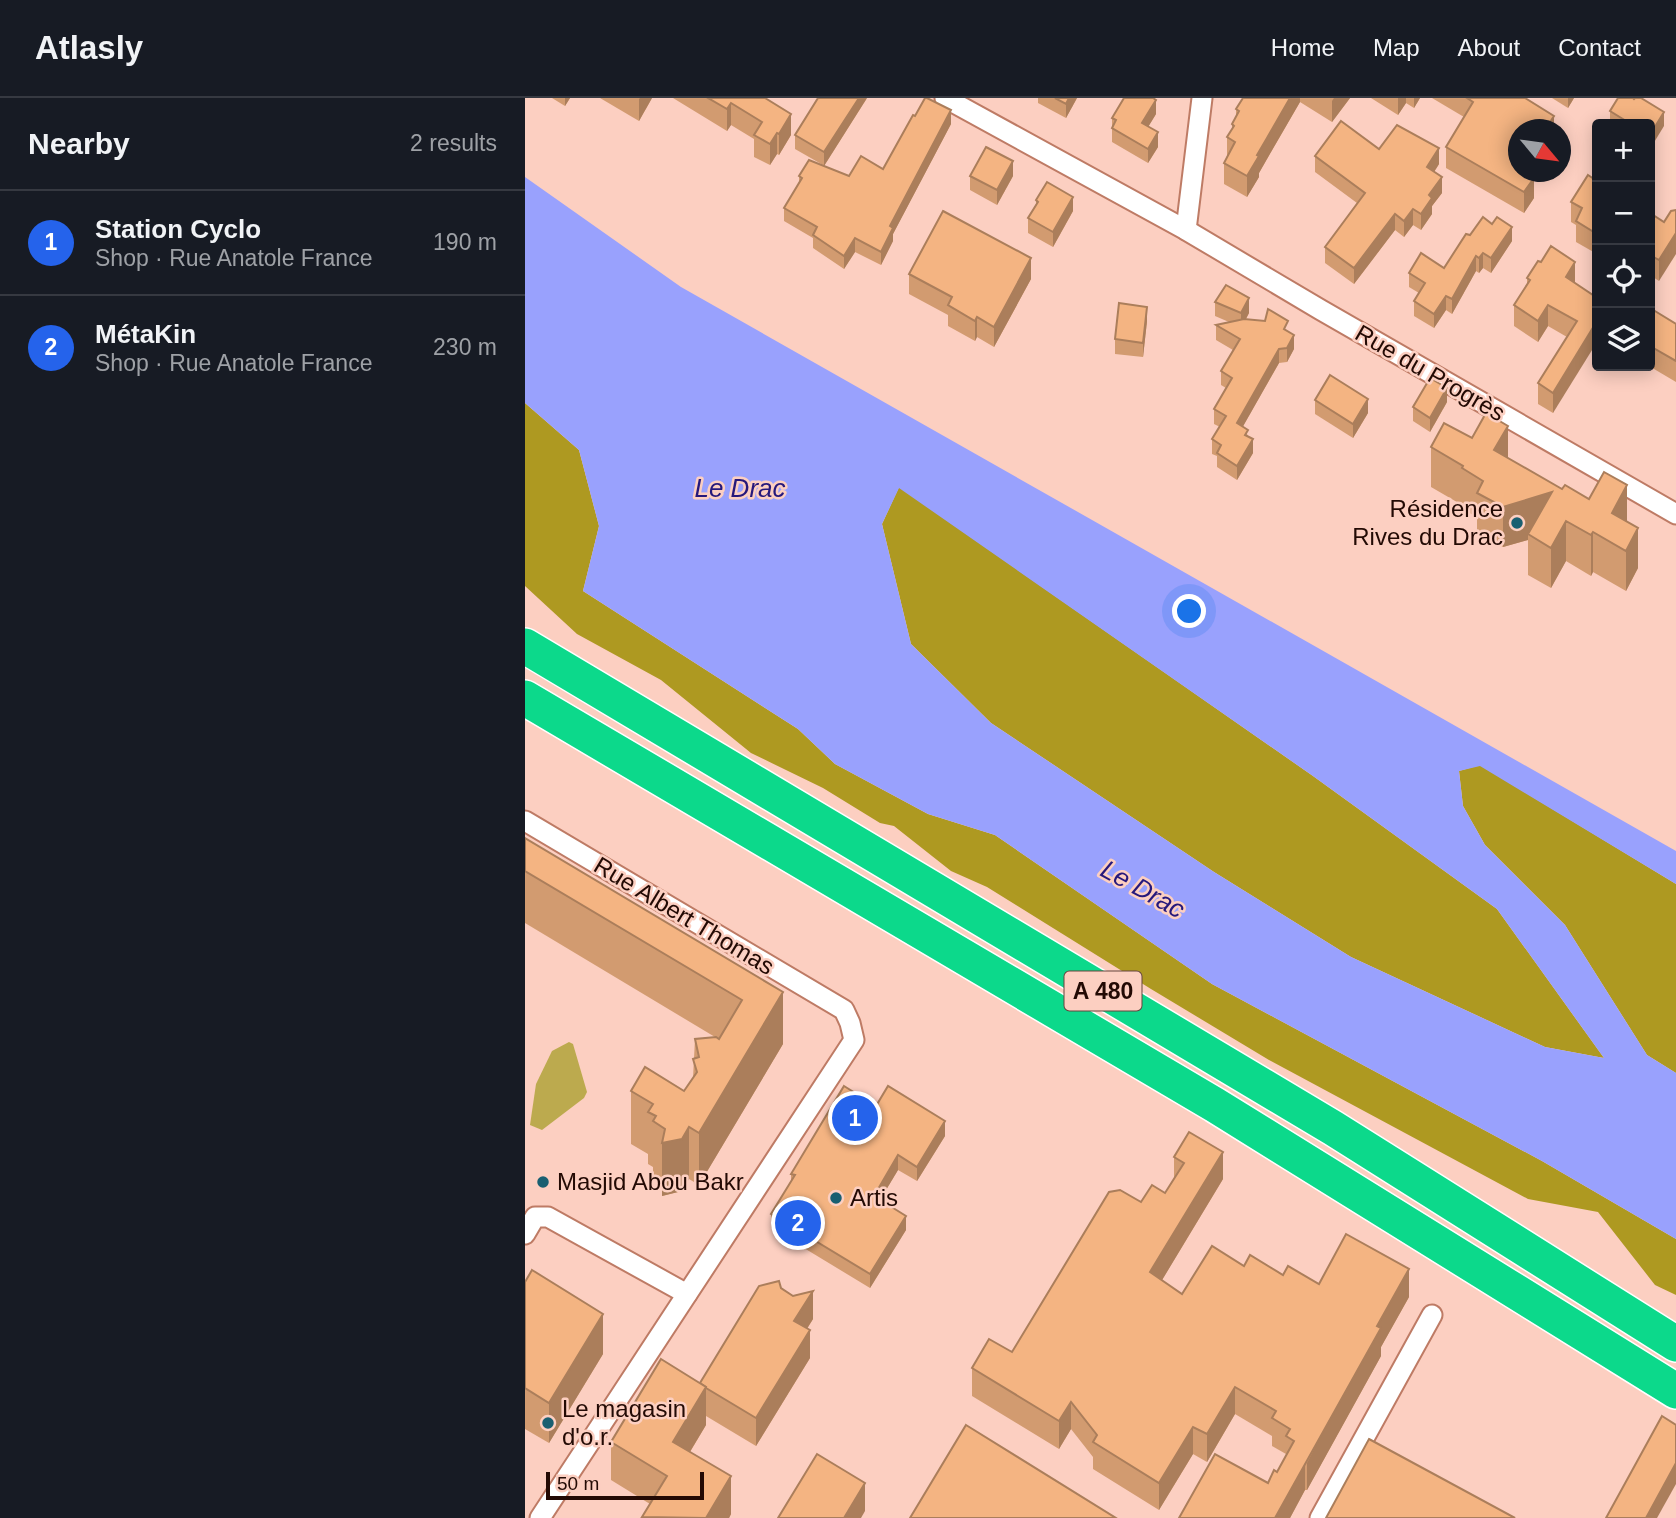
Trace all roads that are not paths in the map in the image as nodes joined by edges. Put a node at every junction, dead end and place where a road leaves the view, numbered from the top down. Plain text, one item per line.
1 (945, 98) edge
2 (1202, 98) edge
3 (1186, 230) junction
4 (1676, 514) edge
5 (525, 646) edge
6 (525, 698) edge
7 (525, 821) edge
8 (525, 1234) edge
9 (687, 1294) junction
10 (1432, 1315) dead end
11 (1676, 1345) edge
12 (1676, 1391) edge
13 (540, 1518) edge
14 (1319, 1518) edge

1 - 3 street, Rue du Progrès
2 - 3 street
3 - 4 street, Rue du Progrès
5 - 11 highway, A 480
6 - 12 highway, A 480
7 - 9 street, Rue Albert Thomas
8 - 9 street
9 - 13 street
10 - 14 street

